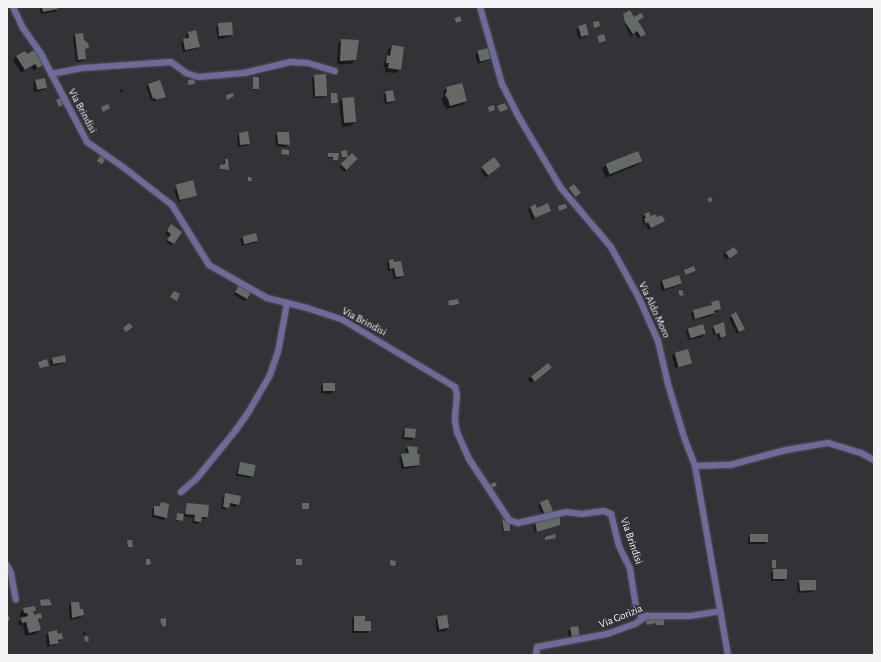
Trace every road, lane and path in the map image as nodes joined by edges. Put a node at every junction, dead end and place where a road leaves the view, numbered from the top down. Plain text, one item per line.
1 (13, 7) edge
2 (480, 7) edge
3 (335, 71) dead end
4 (51, 74) junction
5 (287, 303) junction
6 (874, 460) edge
7 (695, 466) junction
8 (181, 492) dead end
9 (7, 565) edge
10 (16, 600) dead end
11 (721, 611) junction
12 (642, 618) junction
13 (536, 655) edge
14 (728, 655) edge

1 - 4 street, Via Brindisi
2 - 7 street, Via Aldo Moro
3 - 4 street
4 - 5 street, Via Brindisi
5 - 8 street
5 - 12 street, Via Brindisi
6 - 7 street
7 - 11 street, Via Aldo Moro
9 - 10 street
11 - 12 street, Via Gorizia
11 - 14 street, Via Aldo Moro
12 - 13 street, Via Gorizia

